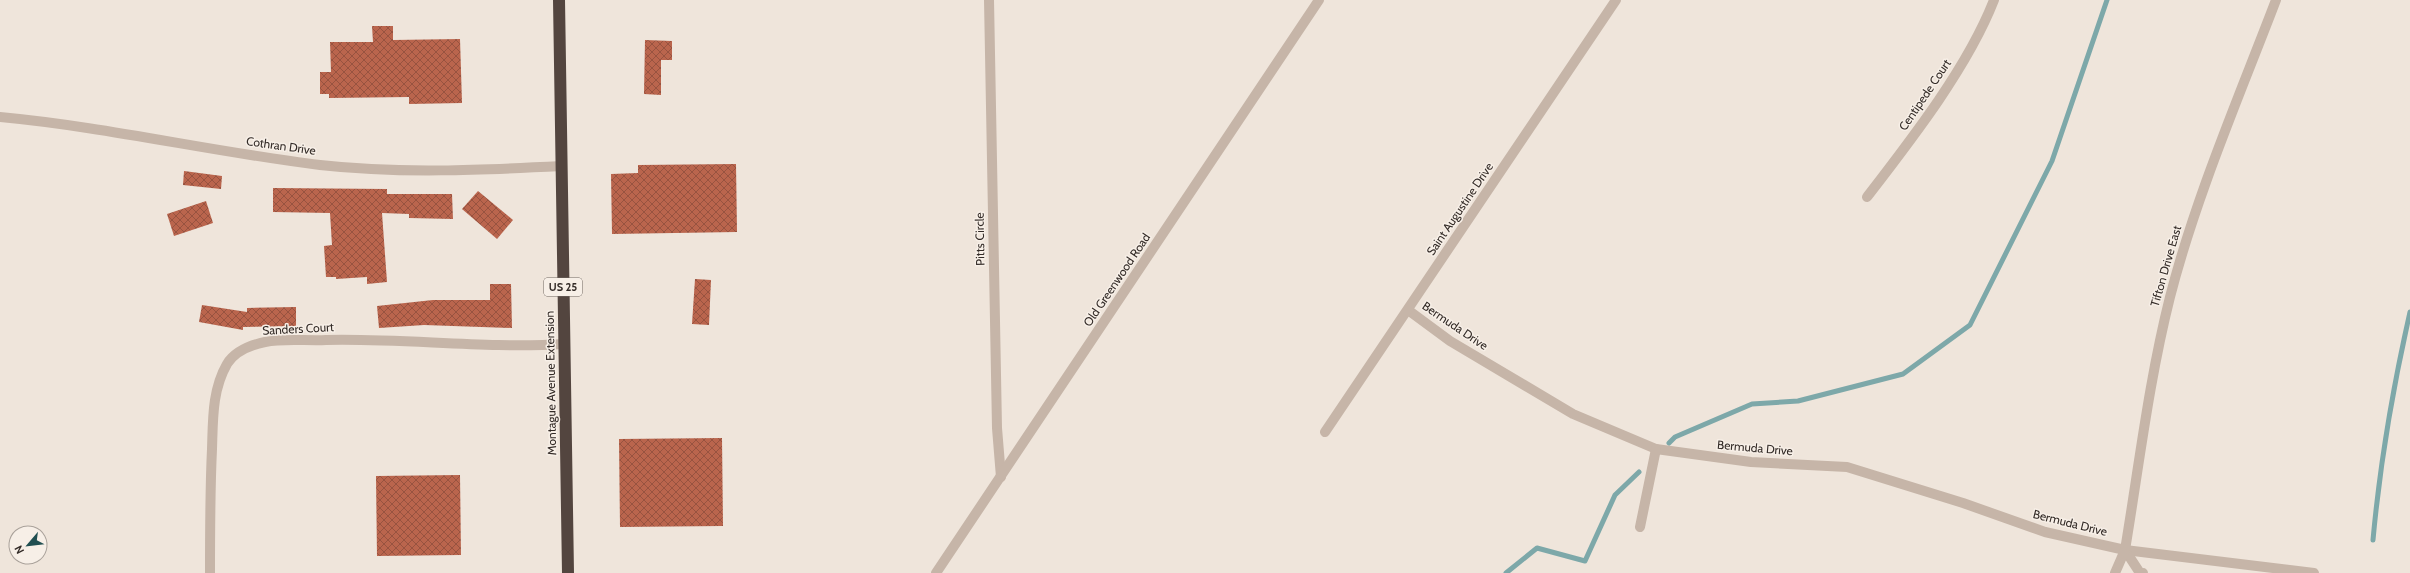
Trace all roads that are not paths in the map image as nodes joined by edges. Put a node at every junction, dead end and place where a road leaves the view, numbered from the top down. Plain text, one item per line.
1 (559, 0) edge
2 (989, 0) edge
3 (1319, 0) edge
4 (1616, 0) edge
5 (1994, 0) edge
6 (2276, 0) edge
7 (0, 117) edge
8 (562, 166) junction
9 (1867, 197) dead end
10 (1408, 310) junction
11 (564, 344) junction
12 (1325, 432) dead end
13 (1656, 449) junction
14 (1000, 477) junction
15 (1640, 527) dead end
16 (2125, 550) junction
17 (210, 573) edge
18 (568, 573) edge
19 (936, 573) edge
20 (2115, 573) edge
21 (2143, 573) edge
22 (2314, 573) edge

1 - 8 highway, Montague Avenue Extension / US 25
2 - 14 street, Pitts Circle
3 - 14 street, Old Greenwood Road
4 - 10 street, Saint Augustine Drive
5 - 9 street, Centipede Court
6 - 16 street, Tifton Drive East
7 - 8 street, Cothran Drive
8 - 11 highway, Montague Avenue Extension / US 25
10 - 12 street, Saint Augustine Drive
10 - 13 street, Bermuda Drive
11 - 17 street, Sanders Court
11 - 18 highway, Montague Avenue Extension / US 25
13 - 15 street
13 - 16 street, Bermuda Drive
14 - 19 street, Old Greenwood Road
16 - 20 street, Tifton Drive East
16 - 21 street
16 - 22 street, Bermuda Drive

